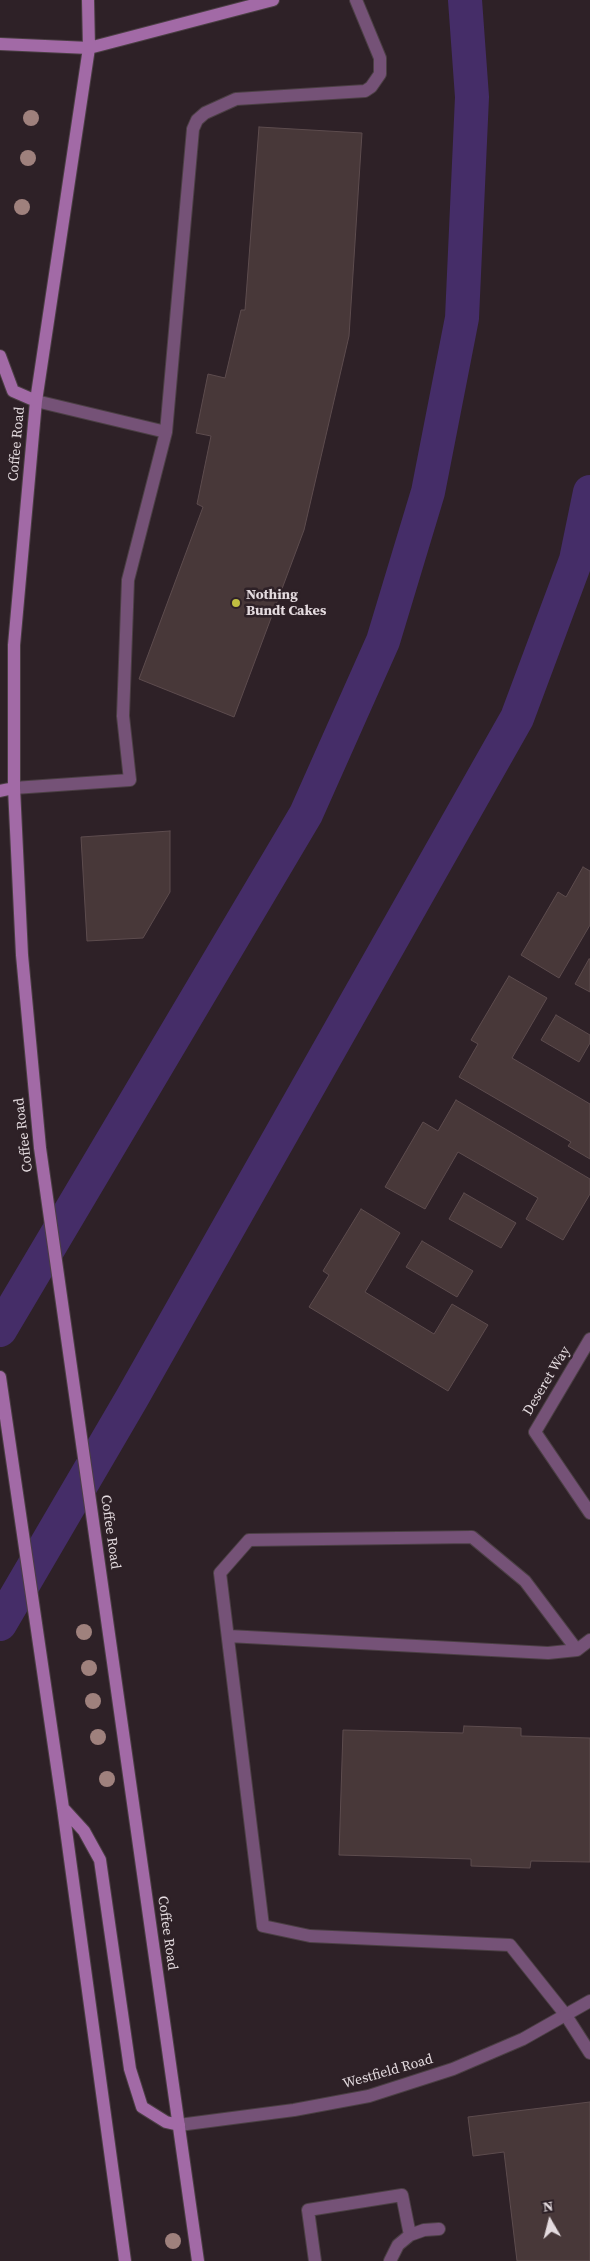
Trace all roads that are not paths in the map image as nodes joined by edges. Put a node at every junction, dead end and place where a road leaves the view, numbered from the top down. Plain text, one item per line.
1 (88, 0) edge
2 (273, 0) edge
3 (356, 0) edge
4 (0, 44) edge
5 (89, 48) junction
6 (0, 356) edge
7 (36, 401) junction
8 (166, 432) junction
9 (14, 788) junction
10 (0, 791) edge
11 (590, 1339) edge
12 (0, 1377) edge
13 (590, 1514) edge
14 (228, 1636) junction
15 (590, 1640) edge
16 (577, 1650) junction
17 (63, 1808) junction
18 (590, 2001) edge
19 (565, 2014) junction
20 (590, 2053) edge
21 (179, 2125) junction
22 (439, 2229) dead end
23 (410, 2235) junction
24 (125, 2261) edge
25 (198, 2261) edge
26 (315, 2261) edge
27 (390, 2261) edge

1 - 5 main road, Coffee Road
2 - 5 main road
3 - 8 street
4 - 5 main road
5 - 7 main road, Coffee Road
6 - 7 main road
7 - 8 street
7 - 9 main road, Coffee Road
8 - 9 street
9 - 10 main road
9 - 21 main road, Coffee Road
11 - 13 street, Deseret Way
12 - 17 main road
14 - 16 street
14 - 16 street
14 - 19 street
15 - 16 street
17 - 21 main road
17 - 24 main road
18 - 19 street, Westfield Road
19 - 20 street
19 - 21 street, Westfield Road
21 - 25 main road, Coffee Road
22 - 23 street
23 - 26 street
23 - 27 street

